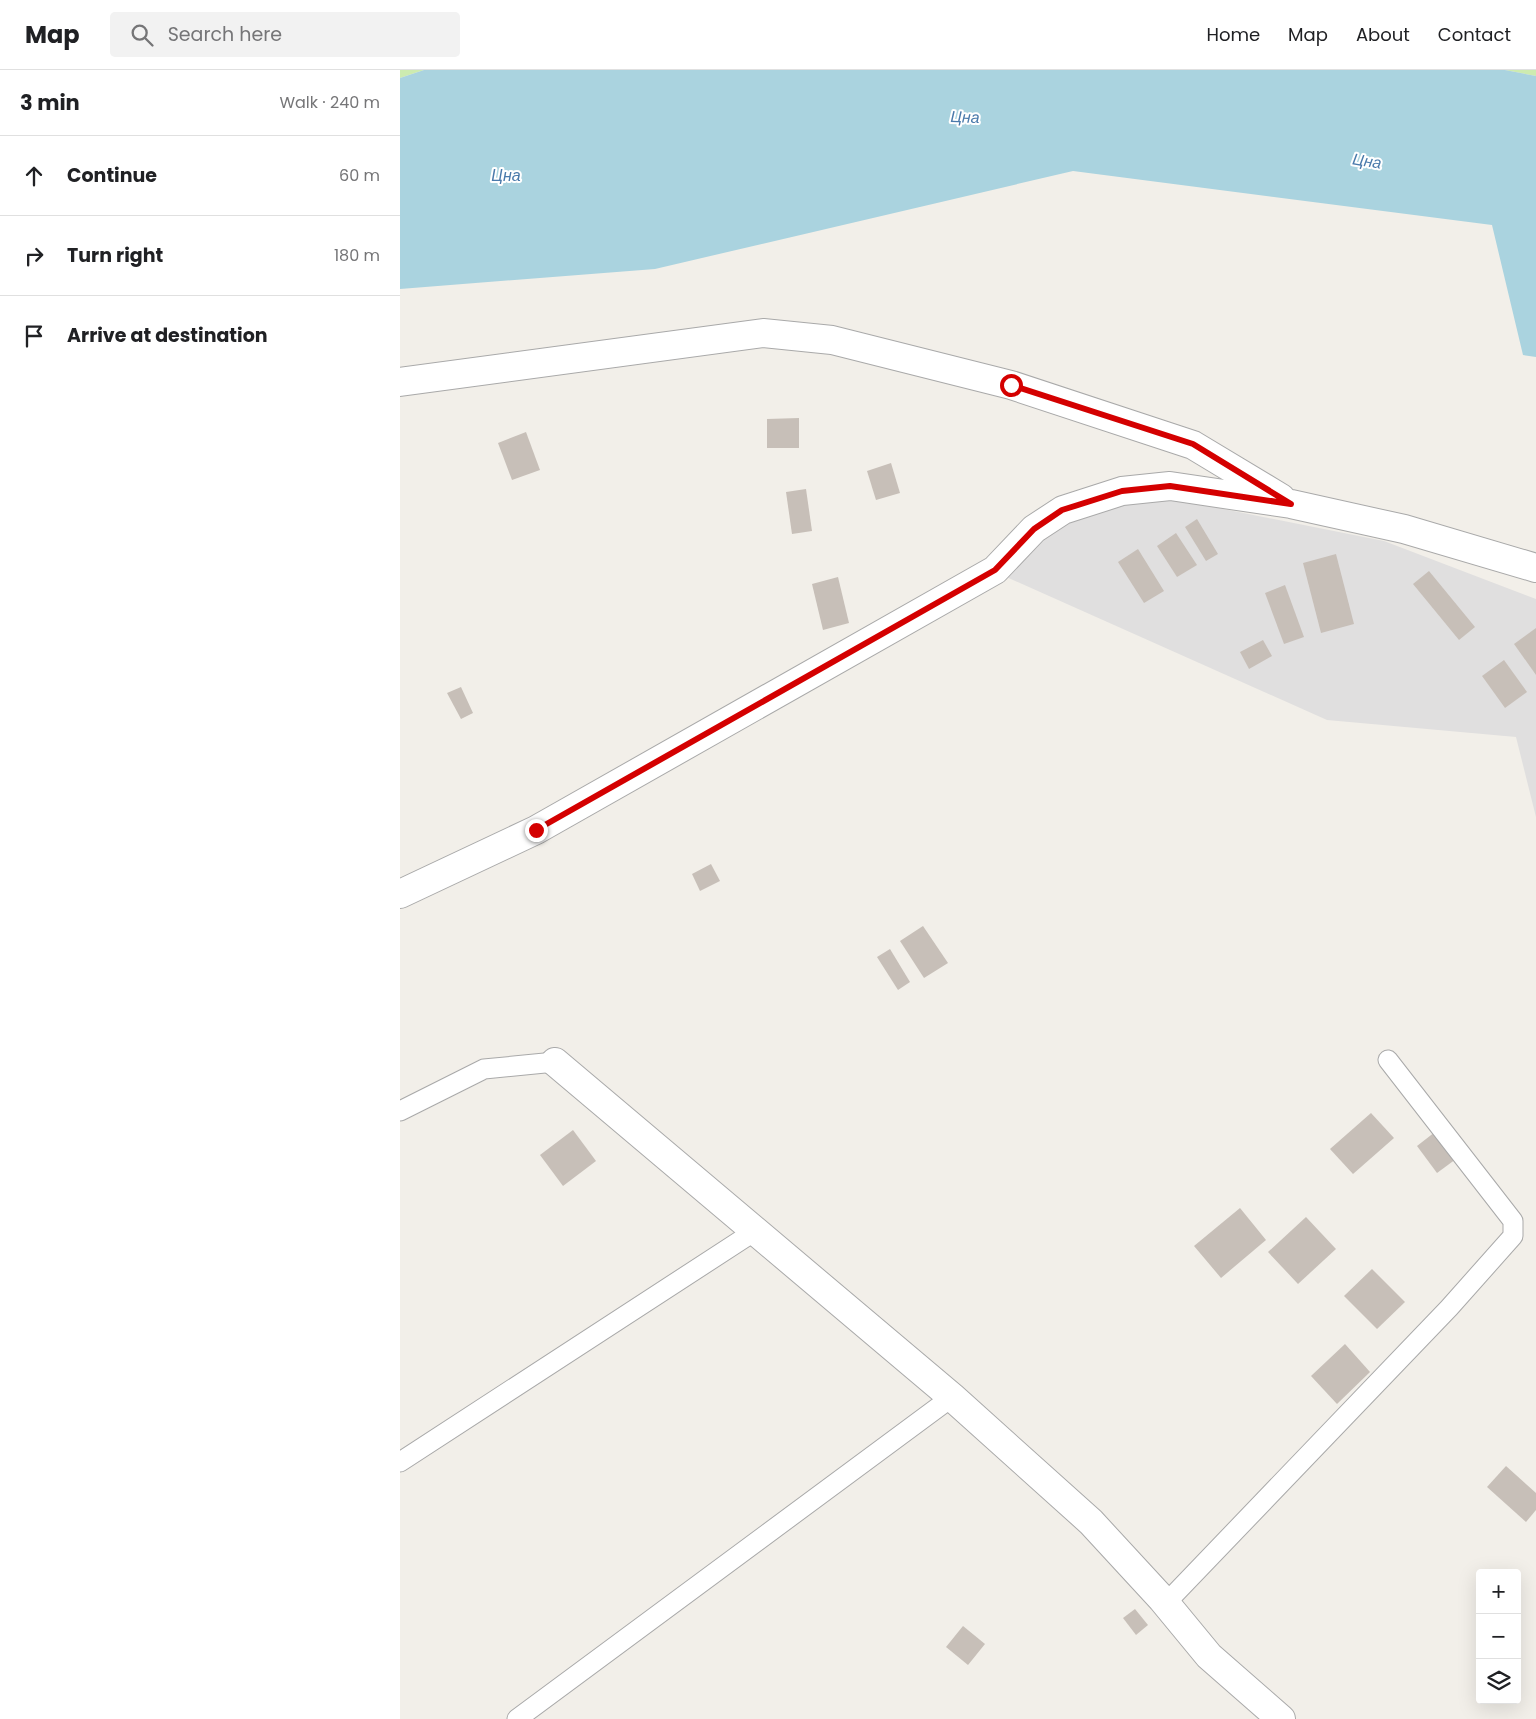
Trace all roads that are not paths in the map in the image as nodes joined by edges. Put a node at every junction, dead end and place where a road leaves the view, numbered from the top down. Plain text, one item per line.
1 (400, 382) edge
2 (1291, 504) junction
3 (1536, 568) edge
4 (400, 894) edge
5 (1388, 1060) dead end
6 (555, 1062) joint
7 (400, 1111) edge
8 (755, 1231) junction
9 (952, 1397) junction
10 (400, 1462) edge
11 (1166, 1603) junction
12 (517, 1719) edge
13 (1281, 1719) edge

1 - 2 street
2 - 3 street
2 - 4 street
5 - 11 lane
6 - 7 lane
6 - 8 street
8 - 9 street
8 - 10 lane
9 - 11 street
9 - 12 lane
11 - 13 street

